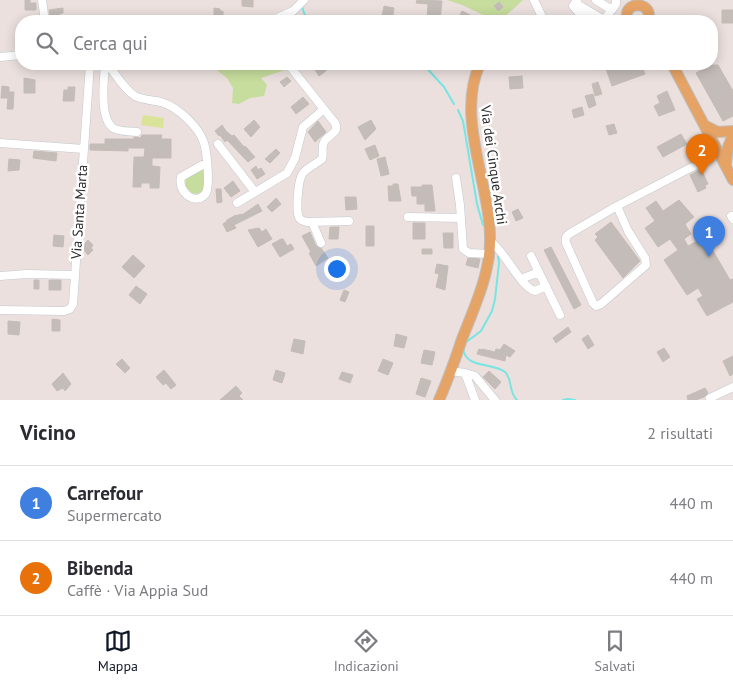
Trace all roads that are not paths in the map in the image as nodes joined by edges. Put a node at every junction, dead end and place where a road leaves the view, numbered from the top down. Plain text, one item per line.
1 (42, 0) edge
2 (304, 0) edge
3 (534, 0) edge
4 (596, 0) edge
5 (616, 0) edge
6 (623, 0) edge
7 (576, 1) edge
8 (639, 2) edge
9 (612, 10) junction
10 (44, 15) edge
11 (285, 15) edge
12 (541, 15) edge
13 (581, 15) edge
14 (597, 15) edge
15 (608, 15) edge
16 (626, 15) edge
17 (627, 15) edge
18 (649, 15) edge
19 (15, 56) edge
20 (0, 57) edge
21 (90, 70) edge
22 (106, 70) edge
23 (112, 70) edge
24 (293, 70) edge
25 (478, 70) edge
26 (675, 70) edge
27 (324, 109) junction
28 (704, 125) junction
29 (136, 132) dead end
30 (733, 132) edge
31 (0, 143) edge
32 (218, 144) dead end
33 (84, 149) junction
34 (717, 149) junction
35 (206, 164) junction
36 (726, 166) junction
37 (456, 178) dead end
38 (733, 180) edge
39 (255, 192) junction
40 (237, 202) dead end
41 (619, 205) junction
42 (408, 217) dead end
43 (461, 218) junction
44 (349, 221) dead end
45 (312, 222) junction
46 (490, 241) junction
47 (321, 243) dead end
48 (489, 254) junction
49 (531, 256) dead end
50 (539, 272) junction
51 (75, 274) junction
52 (0, 276) edge
53 (521, 279) junction
54 (546, 286) junction
55 (0, 310) edge
56 (560, 315) dead end
57 (450, 371) junction
58 (465, 373) junction
59 (733, 387) edge
60 (710, 398) dead end
61 (439, 400) edge
62 (475, 400) edge
63 (494, 400) edge

1 - 10 street
2 - 11 street
3 - 12 street
4 - 9 street
5 - 9 street
6 - 16 main road
7 - 13 street
7 - 14 street
8 - 17 main road
8 - 18 main road
9 - 15 street
19 - 20 street
21 - 33 street, Via Santa Marta
22 - 29 street
23 - 35 street
24 - 27 street
25 - 46 main road, Via dei Cinque Archi
26 - 28 main road
27 - 39 street
27 - 45 street
28 - 30 main road
28 - 34 main road
30 - 34 main road
30 - 36 main road
31 - 33 street, Via Santa Marta
32 - 39 street
33 - 51 street, Via Santa Marta
34 - 36 main road
34 - 41 street
35 - 35 street
36 - 38 main road
37 - 43 street
39 - 40 street
41 - 41 street
42 - 43 street
43 - 48 street
44 - 45 street
45 - 47 street
46 - 48 main road, Via dei Cinque Archi
46 - 53 street, Via dei Cinque Archi
48 - 57 main road, Via dei Cinque Archi
49 - 50 street
50 - 53 street
50 - 54 street
51 - 52 street, Via Santa Marta
51 - 55 street, Via Santa Marta
53 - 54 street
54 - 56 street
57 - 58 street
57 - 61 main road, Via dei Cinque Archi
58 - 62 street
58 - 63 street
59 - 60 street

